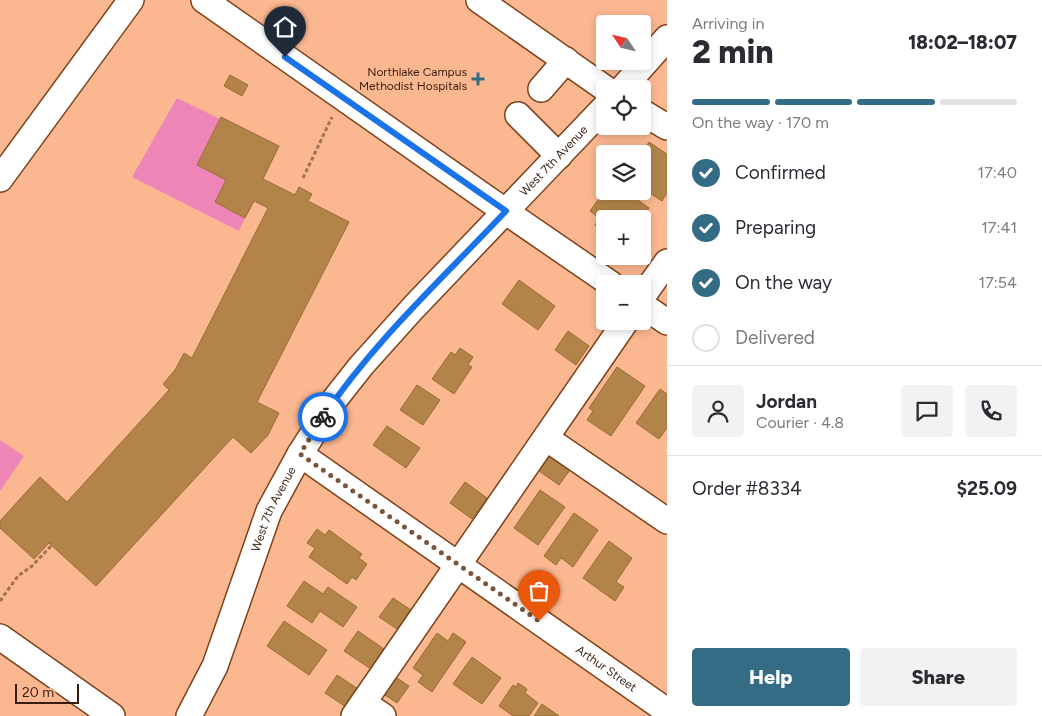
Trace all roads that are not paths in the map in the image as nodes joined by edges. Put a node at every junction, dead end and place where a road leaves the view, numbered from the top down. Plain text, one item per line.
1 (131, 0) edge
2 (204, 0) edge
3 (479, 0) edge
4 (512, 9) edge
5 (667, 38) edge
6 (566, 60) junction
7 (630, 80) edge
8 (596, 82) edge
9 (541, 90) dead end
10 (518, 115) dead end
11 (596, 117) edge
12 (651, 117) edge
13 (667, 127) edge
14 (559, 156) junction
15 (0, 178) edge
16 (506, 211) junction
17 (667, 262) edge
18 (598, 275) edge
19 (651, 285) edge
20 (651, 311) edge
21 (667, 322) edge
22 (620, 330) edge
23 (546, 438) junction
24 (300, 454) junction
25 (667, 521) edge
26 (458, 565) junction
27 (0, 638) edge
28 (667, 711) edge
29 (367, 712) edge
30 (112, 716) edge
31 (189, 716) edge

1 - 15 street
2 - 16 street
3 - 4 street
4 - 6 street
5 - 7 street
6 - 8 street
6 - 9 street
10 - 14 street
11 - 14 street, West 7th Avenue
12 - 13 street
14 - 16 street, West 7th Avenue
16 - 18 street
16 - 24 street, West 7th Avenue
17 - 19 street
20 - 21 street
22 - 23 street
23 - 25 street
23 - 26 street
24 - 26 street, Arthur Street
24 - 31 street, West 7th Avenue
26 - 28 street, Arthur Street
26 - 29 street
27 - 30 street

